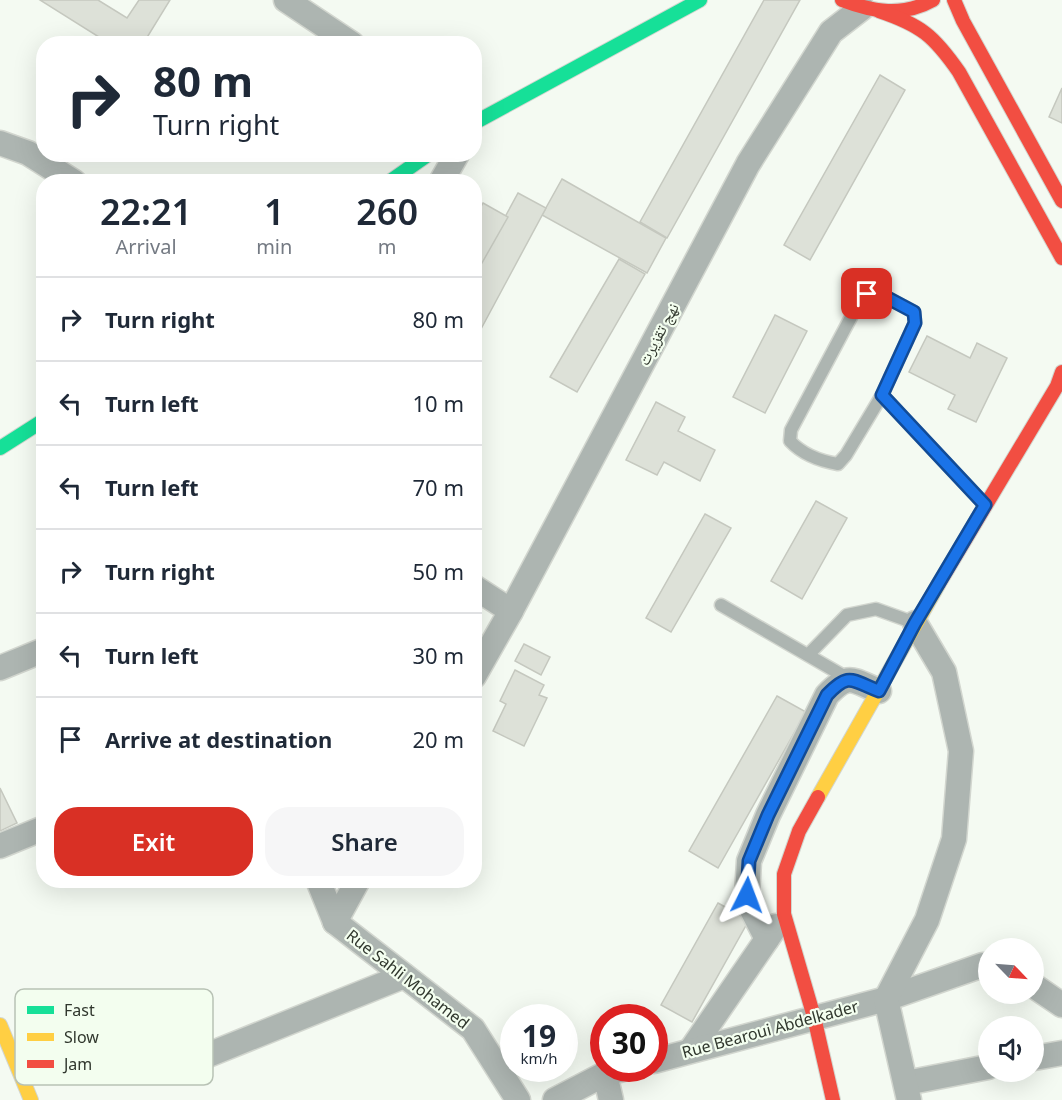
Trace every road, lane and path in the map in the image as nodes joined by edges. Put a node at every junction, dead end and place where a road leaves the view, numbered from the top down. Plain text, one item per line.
1 (286, 0) edge
2 (700, 0) edge
3 (933, 0) edge
4 (954, 0) edge
5 (861, 6) edge
6 (340, 36) edge
7 (482, 119) edge
8 (0, 143) edge
9 (36, 158) edge
10 (42, 162) edge
11 (418, 162) edge
12 (61, 174) edge
13 (400, 174) edge
14 (1062, 201) edge
15 (1062, 258) edge
16 (1062, 372) edge
17 (1060, 384) edge
18 (882, 395) junction
19 (36, 425) edge
20 (0, 448) edge
21 (985, 505) junction
22 (482, 592) edge
23 (721, 605) dead end
24 (511, 611) junction
25 (915, 623) junction
26 (36, 653) edge
27 (808, 655) junction
28 (482, 662) edge
29 (0, 668) edge
30 (850, 679) junction
31 (879, 691) junction
32 (36, 831) edge
33 (0, 846) edge
34 (321, 888) edge
35 (354, 888) edge
36 (784, 914) junction
37 (335, 922) junction
38 (766, 939) junction
39 (978, 967) edge
40 (404, 976) junction
41 (1044, 993) edge
42 (886, 999) junction
43 (1062, 1005) edge
44 (814, 1017) junction
45 (0, 1025) edge
46 (691, 1050) junction
47 (213, 1053) edge
48 (1062, 1053) edge
49 (1044, 1056) edge
50 (668, 1057) edge
51 (15, 1061) edge
52 (978, 1070) edge
53 (593, 1082) edge
54 (614, 1082) edge
55 (25, 1085) edge
56 (908, 1092) edge
57 (31, 1100) edge
58 (518, 1100) edge
59 (555, 1100) edge
60 (611, 1100) edge
61 (833, 1100) edge

1 - 6 street
2 - 7 main road
3 - 5 main road
4 - 14 main road
5 - 15 main road
5 - 24 street, نهج تقزيرت
8 - 9 street
10 - 12 street
11 - 13 main road
16 - 17 main road
17 - 21 main road
18 - 18 lane
18 - 21 lane
19 - 20 main road
21 - 25 main road
22 - 24 street
23 - 27 lane
24 - 28 street, نهج تقزيرت
25 - 27 lane
25 - 31 main road
25 - 42 street
26 - 29 street
27 - 30 lane
30 - 31 street
30 - 38 street
31 - 36 main road
32 - 33 street
34 - 37 street
35 - 37 street
36 - 38 street
36 - 44 main road
37 - 40 street, Rue Sahli Mohamed
38 - 46 street
39 - 42 street, Rue Bearoui Abdelkader
40 - 47 street
40 - 58 street, Rue Sahli Mohamed
41 - 43 street
42 - 44 street, Rue Bearoui Abdelkader
42 - 56 street
44 - 46 street, Rue Bearoui Abdelkader
44 - 61 main road
45 - 51 main road
46 - 50 street, Rue Bearoui Abdelkader
48 - 49 street
52 - 56 street
53 - 59 street
54 - 60 street
55 - 57 main road

